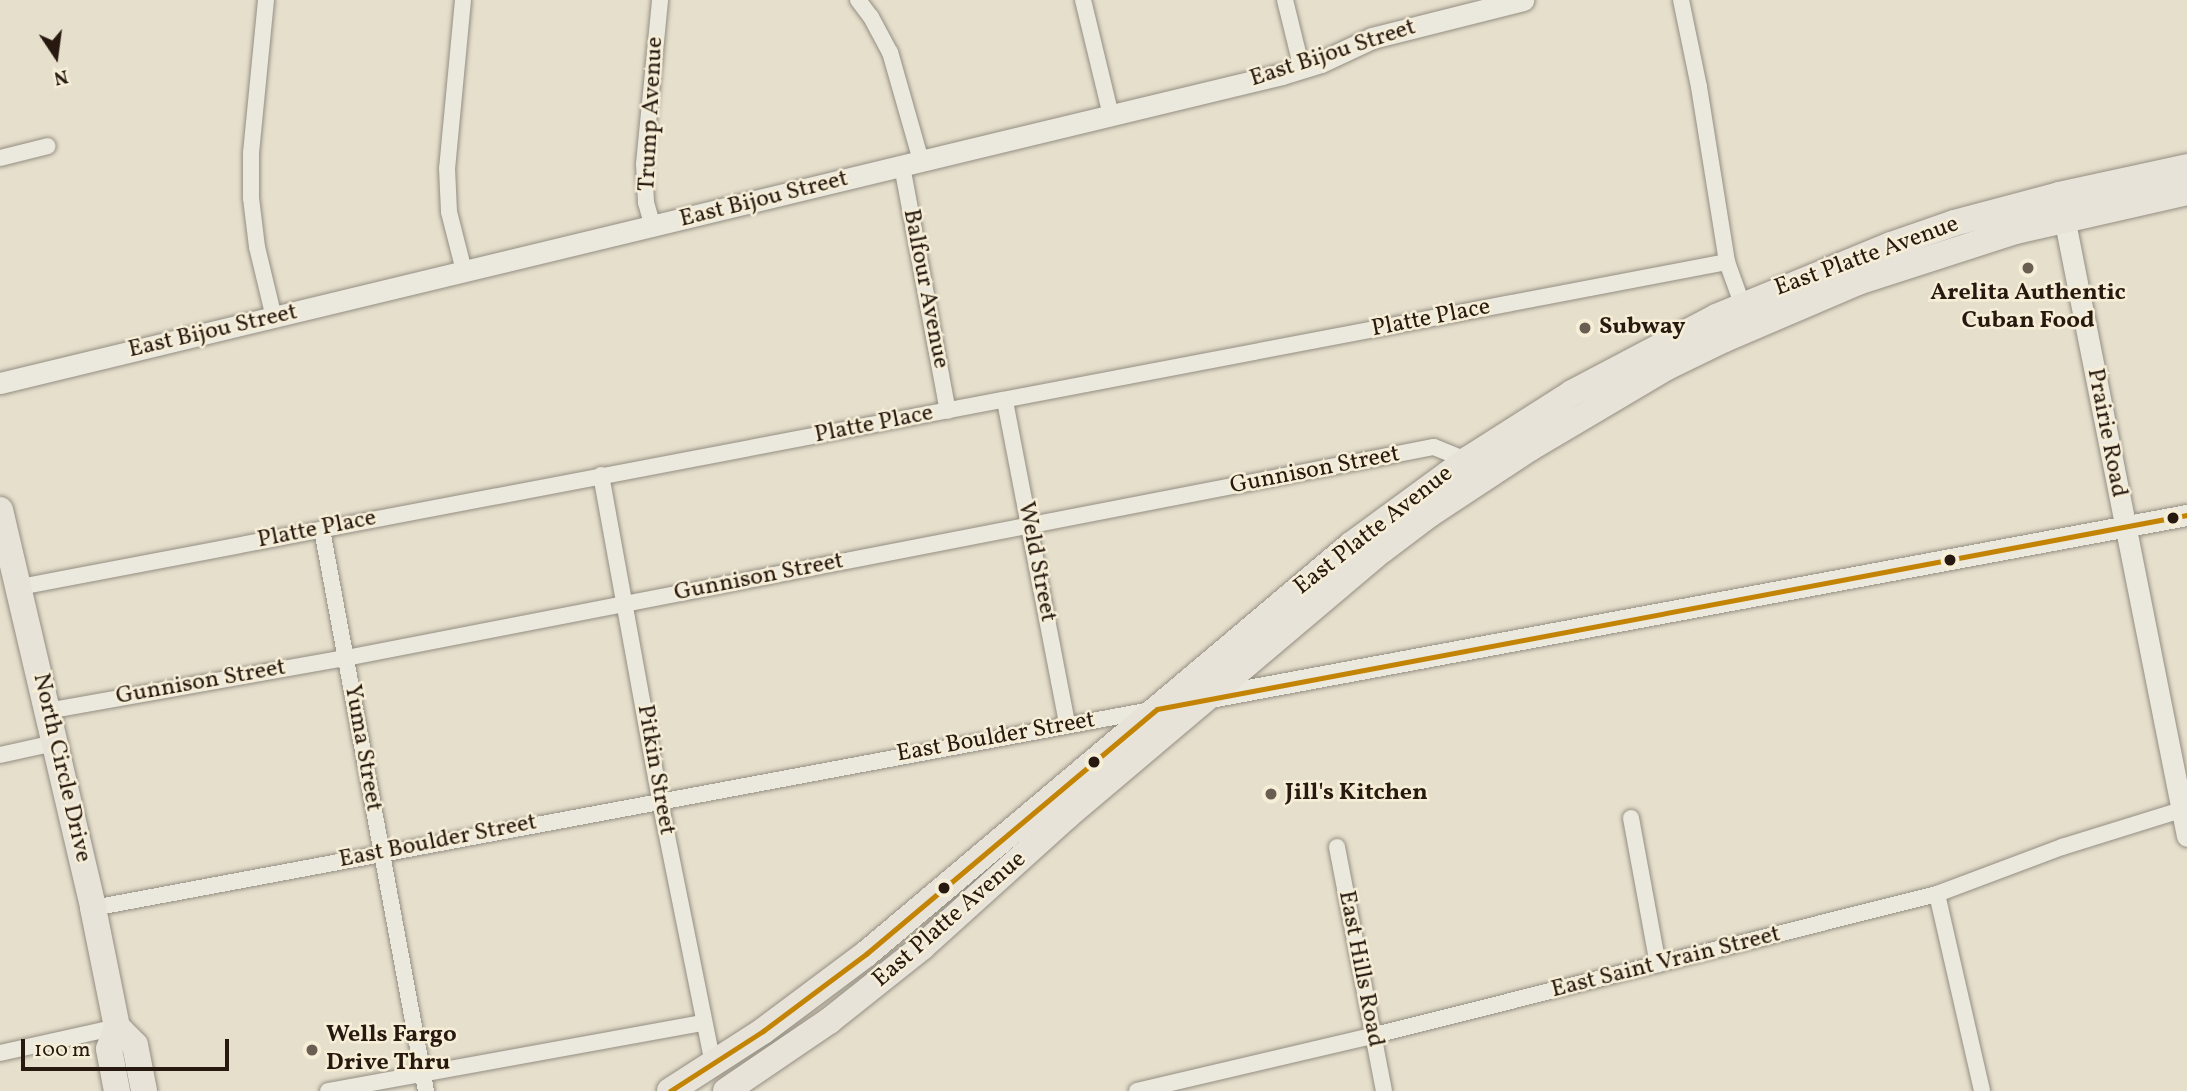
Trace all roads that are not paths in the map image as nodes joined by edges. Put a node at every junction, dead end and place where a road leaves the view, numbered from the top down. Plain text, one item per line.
1 (266, 0) edge
2 (463, 0) edge
3 (660, 0) edge
4 (858, 0) edge
5 (1083, 0) edge
6 (1285, 0) edge
7 (1523, 0) edge
8 (1681, 0) edge
9 (1499, 3) edge
10 (1302, 69) junction
11 (1111, 116) junction
12 (48, 146) dead end
13 (0, 158) edge
14 (911, 164) junction
15 (2187, 167) edge
16 (2187, 192) edge
17 (2061, 206) junction
18 (653, 227) junction
19 (1727, 262) junction
20 (464, 271) junction
21 (1747, 316) junction
22 (274, 318) junction
23 (0, 383) edge
24 (1572, 393) junction
25 (1005, 401) junction
26 (948, 411) junction
27 (1521, 453) junction
28 (1466, 460) junction
29 (601, 475) junction
30 (0, 510) edge
31 (1430, 514) junction
32 (2187, 515) edge
33 (2125, 527) junction
34 (1029, 528) junction
35 (322, 530) junction
36 (20, 587) junction
37 (624, 604) junction
38 (1256, 655) junction
39 (346, 658) junction
40 (1284, 683) junction
41 (1204, 699) junction
42 (1157, 709) junction
43 (47, 711) junction
44 (1068, 723) junction
45 (54, 743) junction
46 (0, 755) edge
47 (660, 801) junction
48 (2184, 809) edge
49 (1631, 818) dead end
50 (2187, 836) edge
51 (1337, 847) dead end
52 (381, 852) junction
53 (1937, 894) junction
54 (93, 908) junction
55 (1658, 965) junction
56 (703, 1023) junction
57 (117, 1027) junction
58 (1371, 1036) junction
59 (0, 1053) edge
60 (713, 1065) junction
61 (423, 1073) junction
62 (117, 1091) edge
63 (144, 1091) edge
64 (328, 1091) edge
65 (426, 1091) edge
66 (670, 1091) edge
67 (726, 1091) edge
68 (1137, 1091) edge
69 (1384, 1091) edge
70 (1982, 1091) edge

1 - 22 street
2 - 20 street
3 - 18 street, Trump Avenue
4 - 14 street, Balfour Avenue
5 - 11 street
6 - 10 street
7 - 9 street, East Bijou Street
8 - 19 street
9 - 10 street, East Bijou Street
10 - 11 street, East Bijou Street
11 - 14 street, East Bijou Street
12 - 13 street
14 - 18 street, East Bijou Street
14 - 26 street, Balfour Avenue
15 - 17 main road, East Platte Avenue
16 - 17 main road, East Platte Avenue
17 - 21 main road, East Platte Avenue
17 - 33 street, Prairie Road
18 - 20 street, East Bijou Street
19 - 21 street
19 - 25 street, Platte Place
20 - 22 street, East Bijou Street
21 - 24 main road, East Platte Avenue
21 - 27 main road, East Platte Avenue
22 - 23 street, East Bijou Street
24 - 27 main road
24 - 28 main road, East Platte Avenue
25 - 26 street, Platte Place
25 - 34 street, Weld Street
26 - 29 street, Platte Place
27 - 31 main road, East Platte Avenue
28 - 31 main road
28 - 34 street, Gunnison Street
28 - 42 main road, East Platte Avenue
29 - 35 street, Platte Place
29 - 37 street, Pitkin Street
30 - 36 main road, North Circle Drive
31 - 38 main road, East Platte Avenue
32 - 33 street, East Boulder Street
33 - 40 street, East Boulder Street
33 - 48 street, Prairie Road
34 - 37 street, Gunnison Street
34 - 44 street, Weld Street
35 - 36 street, Platte Place
35 - 39 street, Yuma Street
36 - 43 main road, North Circle Drive
37 - 39 street, Gunnison Street
37 - 47 street, Pitkin Street
38 - 40 street
38 - 41 main road, East Platte Avenue
39 - 43 street, Gunnison Street
39 - 52 street, Yuma Street
40 - 41 street, East Boulder Street
41 - 42 street, East Boulder Street
41 - 67 main road, East Platte Avenue
42 - 44 street, East Boulder Street
42 - 60 main road, East Platte Avenue
43 - 45 main road, North Circle Drive
44 - 47 street, East Boulder Street
45 - 46 street
45 - 54 main road, North Circle Drive
47 - 52 street, East Boulder Street
47 - 56 street, Pitkin Street
48 - 50 street, Prairie Road
48 - 53 street, East Saint Vrain Street
49 - 55 street
51 - 58 street, East Hills Road
52 - 54 street, East Boulder Street
52 - 61 street, Yuma Street
53 - 55 street, East Saint Vrain Street
53 - 70 street
54 - 57 main road, North Circle Drive
55 - 58 street, East Saint Vrain Street
56 - 60 street, Pitkin Street
56 - 61 street
57 - 59 street
57 - 62 main road, North Circle Drive
57 - 63 main road, North Circle Drive
58 - 68 street, East Saint Vrain Street
58 - 69 street, East Hills Road
60 - 66 main road, East Platte Avenue
61 - 64 street
61 - 65 street, Yuma Street

